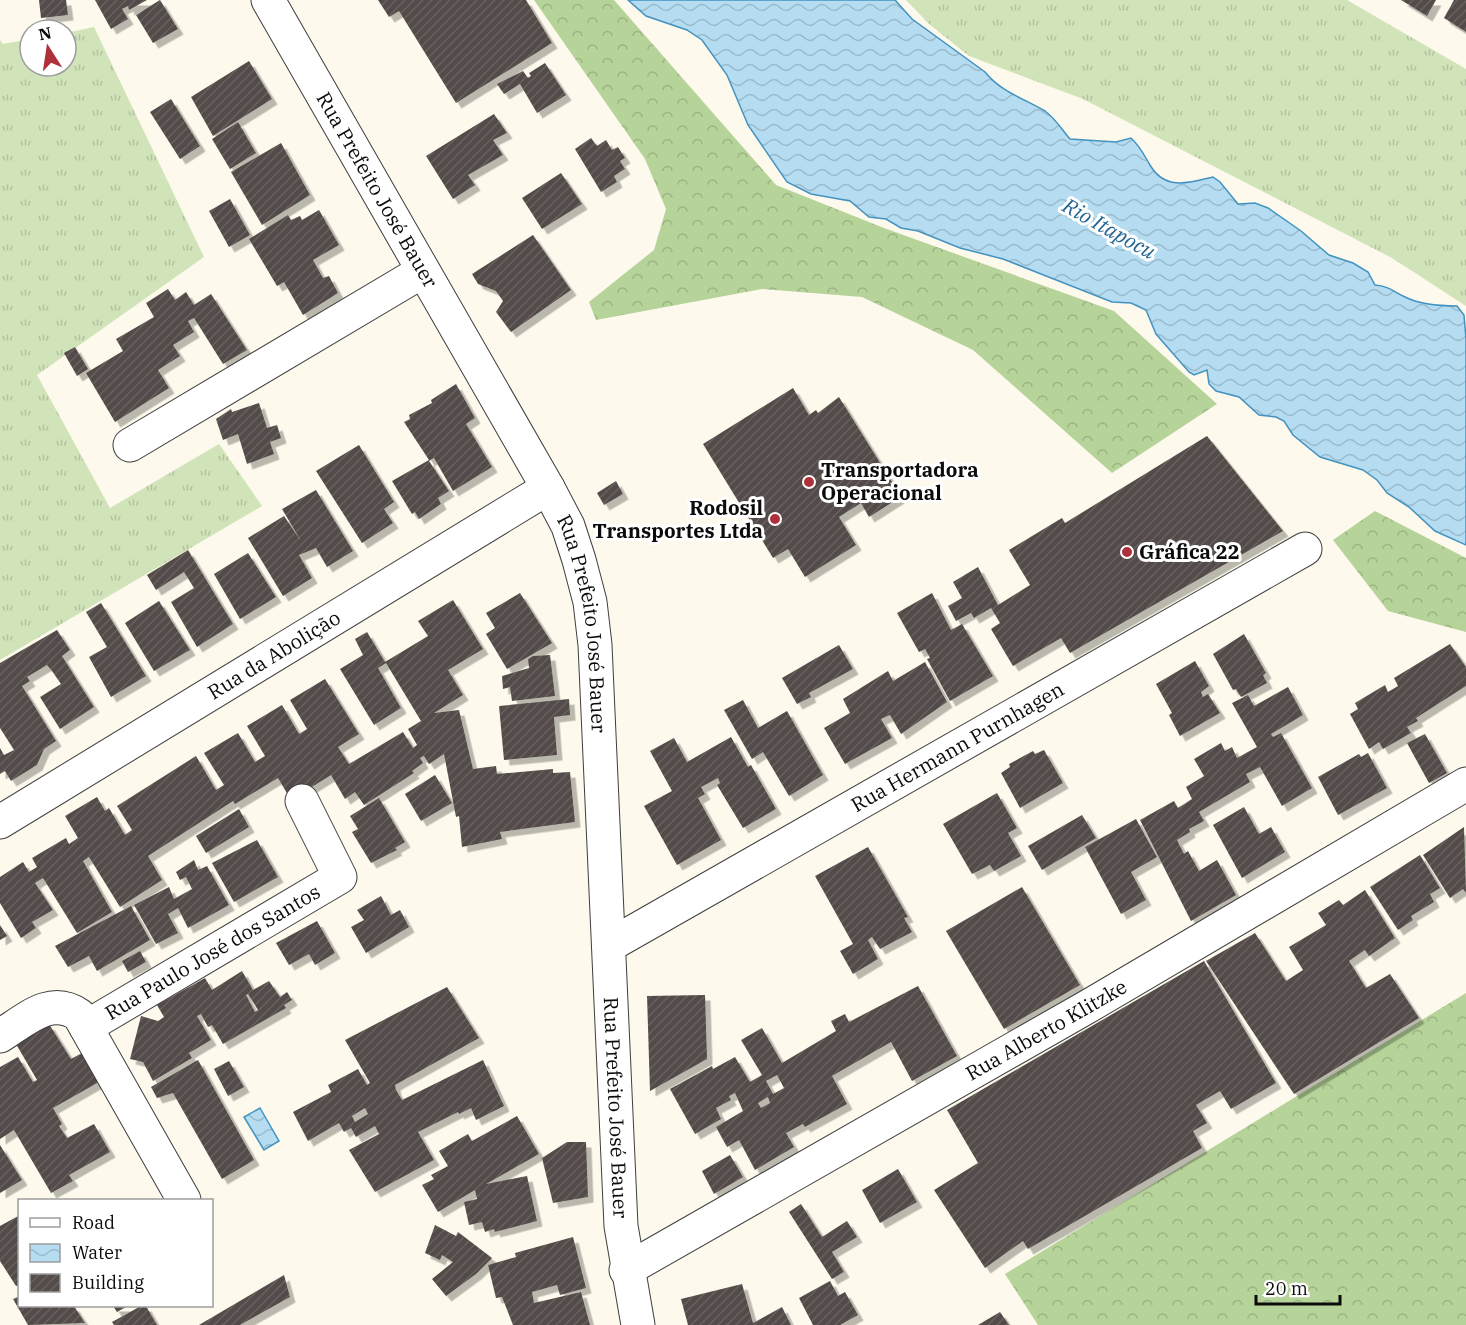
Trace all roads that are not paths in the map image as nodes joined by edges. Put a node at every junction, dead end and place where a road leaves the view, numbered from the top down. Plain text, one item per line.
1 (268, 0) edge
2 (423, 271) junction
3 (130, 445) dead end
4 (549, 488) junction
5 (1305, 549) dead end
6 (1466, 784) edge
7 (302, 801) dead end
8 (0, 822) edge
9 (610, 945) junction
10 (86, 1027) junction
11 (0, 1036) edge
12 (183, 1199) edge
13 (626, 1270) junction
14 (638, 1325) edge

1 - 2 street, Rua Prefeito José Bauer
2 - 3 street
2 - 4 street, Rua Prefeito José Bauer
4 - 8 street, Rua da Abolição
4 - 9 street, Rua Prefeito José Bauer
5 - 9 street, Rua Hermann Purnhagen
6 - 13 street, Rua Alberto Klitzke
7 - 10 street, Rua Paulo José dos Santos
9 - 13 street, Rua Prefeito José Bauer
10 - 11 street
10 - 12 street
13 - 14 street, Rua Prefeito José Bauer

